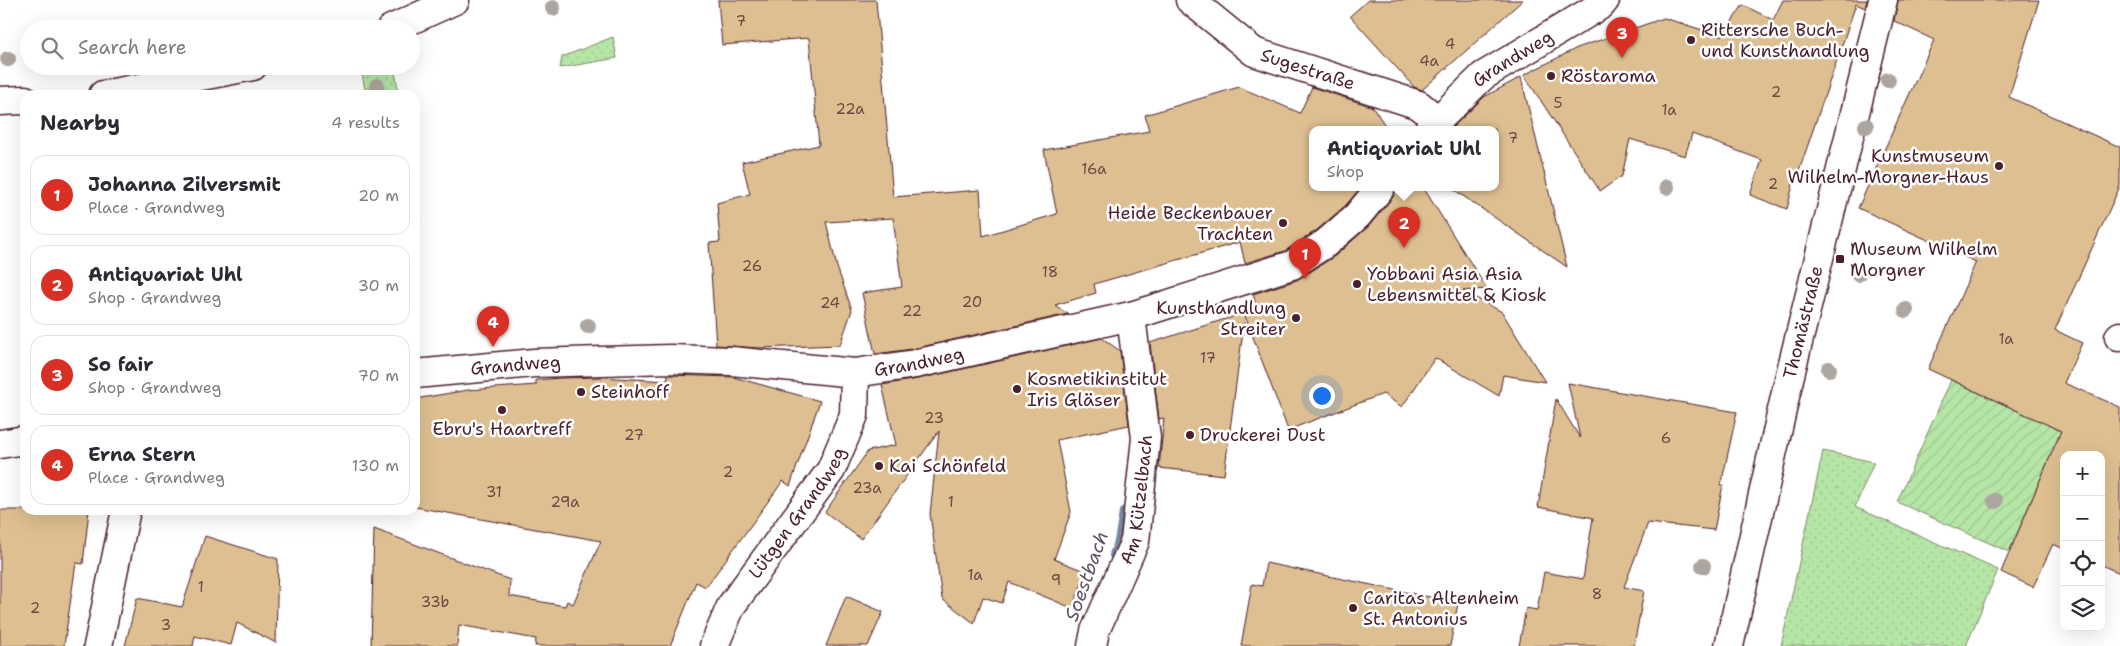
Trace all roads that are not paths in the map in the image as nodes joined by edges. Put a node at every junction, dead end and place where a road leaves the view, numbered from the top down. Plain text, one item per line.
1 (455, 0) edge
2 (1190, 0) edge
3 (1605, 0) edge
4 (1883, 0) edge
5 (411, 20) edge
6 (206, 75) edge
7 (129, 90) edge
8 (20, 100) edge
9 (0, 101) edge
10 (1433, 124) edge
11 (1377, 191) edge
12 (1131, 316) junction
13 (855, 373) junction
14 (420, 374) edge
15 (20, 441) edge
16 (0, 444) edge
17 (125, 515) edge
18 (98, 646) edge
19 (714, 646) edge
20 (1092, 646) edge
21 (1730, 646) edge

1 - 5 street
2 - 10 street, Sugestraße
3 - 10 street, Grandweg
4 - 21 street, Thomästraße
6 - 7 street
8 - 9 street
11 - 12 street, Grandweg
12 - 13 street, Grandweg
12 - 20 street, Am Kützelbach
13 - 14 street, Grandweg
13 - 19 street, Lütgen Grandweg
15 - 16 street
17 - 18 street

